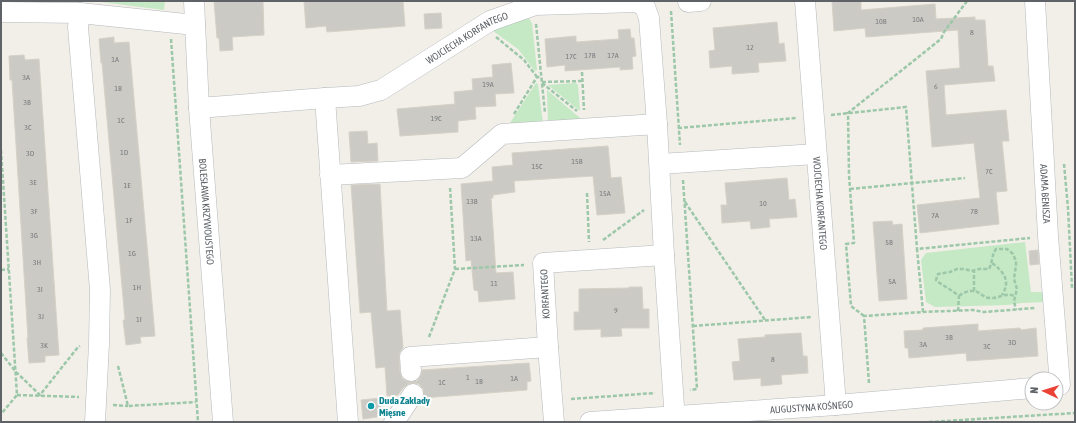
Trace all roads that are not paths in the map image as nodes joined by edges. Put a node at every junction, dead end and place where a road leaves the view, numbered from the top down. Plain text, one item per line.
1 (194, 1) edge
2 (688, 1) edge
3 (701, 1) edge
4 (805, 1) edge
5 (1035, 1) edge
6 (534, 3) edge
7 (1, 12) edge
8 (80, 13) junction
9 (195, 25) junction
10 (325, 98) junction
11 (199, 108) junction
12 (657, 124) junction
13 (816, 154) junction
14 (660, 164) junction
15 (330, 175) junction
16 (664, 255) junction
17 (548, 347) junction
18 (416, 364) road end
19 (1062, 371) edge
20 (1024, 389) edge
21 (413, 394) dead end
22 (836, 405) junction
23 (675, 419) edge
24 (95, 422) edge
25 (223, 422) edge
26 (348, 422) edge
27 (394, 422) edge
28 (554, 422) edge
29 (590, 422) edge

1 - 9 street, BOLESŁAWA KRZYWOUSTEGO
2 - 3 street
4 - 13 street, WOJCIECHA KORFANTEGO
5 - 19 street, ADAMA BENISZA
6 - 10 street, WOJCIECHA KORFANTEGO
6 - 12 street, WOJCIECHA KORFANTEGO
7 - 8 street
8 - 9 street
8 - 24 street
9 - 11 street, BOLESŁAWA KRZYWOUSTEGO
10 - 11 street, WOJCIECHA KORFANTEGO
10 - 15 street
11 - 25 street, BOLESŁAWA KRZYWOUSTEGO
12 - 14 street, WOJCIECHA KORFANTEGO
12 - 15 street
13 - 14 street
13 - 22 street, WOJCIECHA KORFANTEGO
14 - 16 street, WOJCIECHA KORFANTEGO
15 - 26 street
16 - 17 street, KORFANTEGO
16 - 23 street, WOJCIECHA KORFANTEGO
17 - 18 street
17 - 28 street, KORFANTEGO
20 - 22 street, AUGUSTYNA KOŚNEGO
21 - 27 street
22 - 23 street, AUGUSTYNA KOŚNEGO
23 - 29 street, AUGUSTYNA KOŚNEGO

